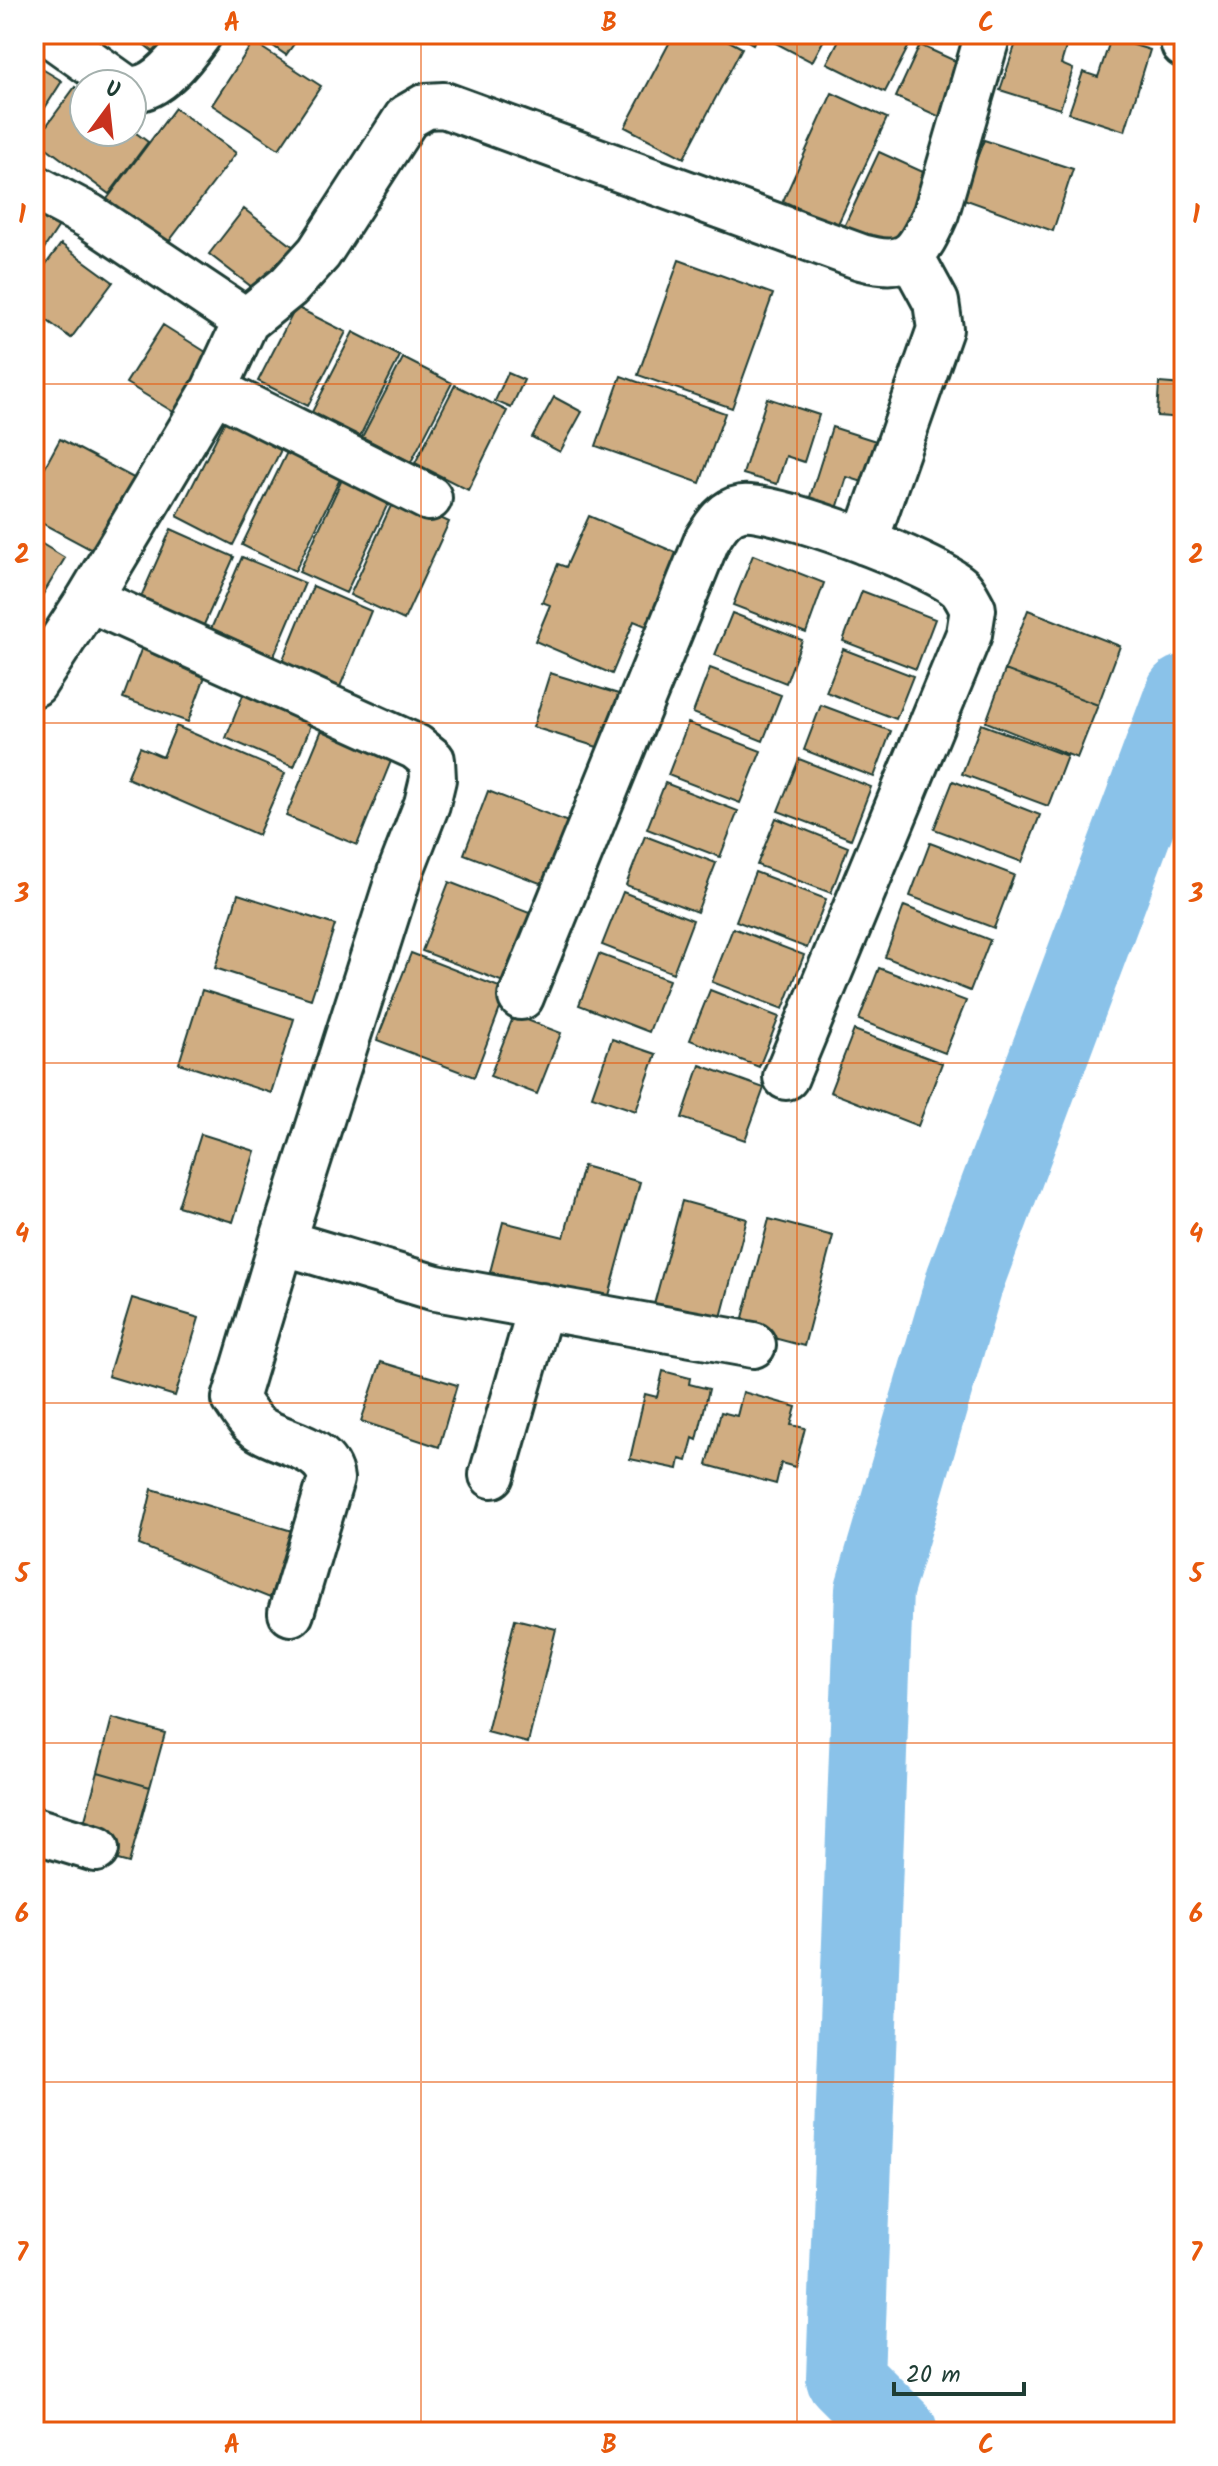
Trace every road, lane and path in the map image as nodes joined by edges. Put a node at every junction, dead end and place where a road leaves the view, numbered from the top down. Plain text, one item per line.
1 (50, 34) edge
2 (199, 34) edge
3 (988, 34) edge
4 (1181, 34) edge
5 (1184, 45) edge
6 (98, 68) edge
7 (148, 85) edge
8 (34, 187) edge
9 (911, 256) junction
10 (246, 321) junction
11 (214, 390) junction
12 (429, 498) dead end
13 (865, 542) junction
14 (89, 599) junction
15 (34, 684) edge
16 (521, 997) dead end
17 (786, 1077) dead end
18 (282, 1242) junction
19 (541, 1306) junction
20 (753, 1345) dead end
21 (492, 1475) dead end
22 (291, 1613) dead end
23 (34, 1830) edge
24 (96, 1849) dead end

1 - 6 street
2 - 7 street
3 - 9 street
4 - 5 street
8 - 10 street
9 - 10 street
9 - 13 street
10 - 11 street
11 - 12 street
11 - 14 street
13 - 16 street
13 - 17 street
14 - 15 street
14 - 18 street
18 - 19 street
18 - 22 street
19 - 20 street
19 - 21 street
23 - 24 street

